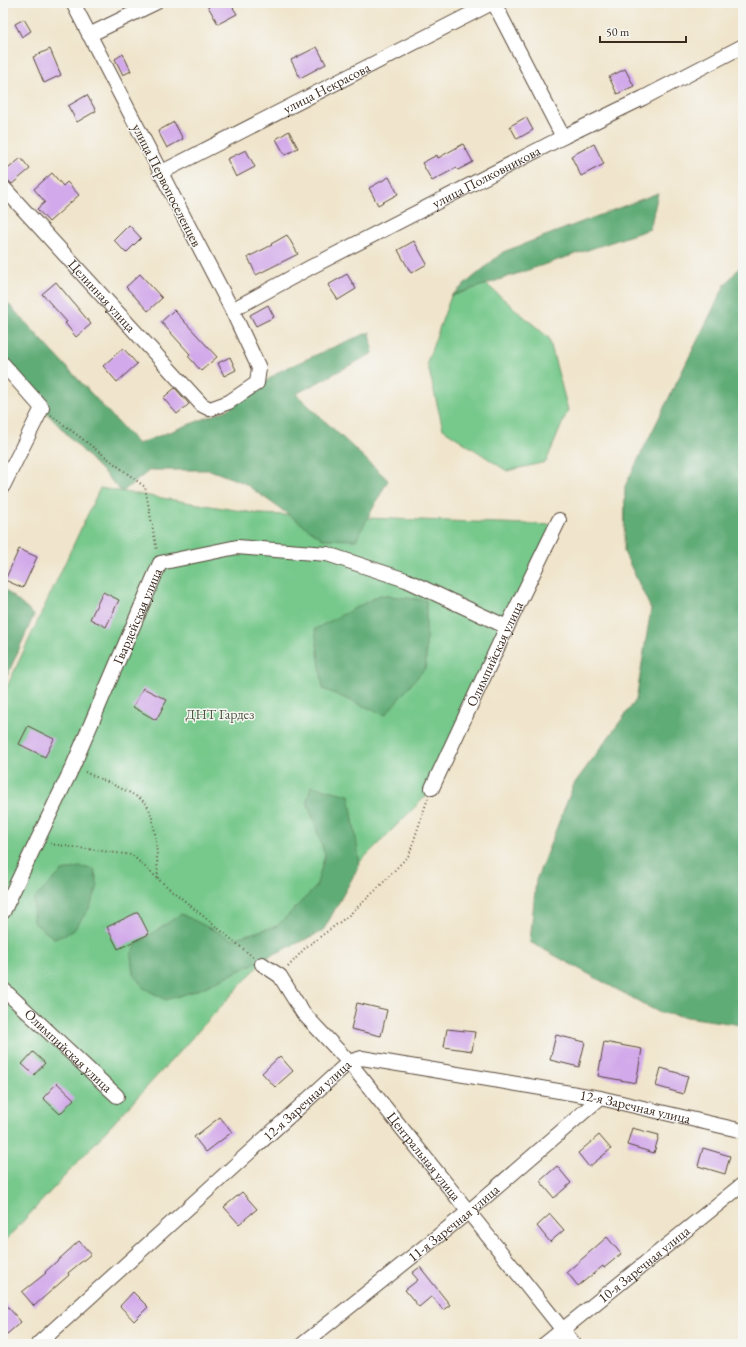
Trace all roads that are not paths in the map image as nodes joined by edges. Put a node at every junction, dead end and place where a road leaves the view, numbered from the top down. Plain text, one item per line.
1 (73, 3) edge
2 (155, 3) edge
3 (493, 3) edge
4 (89, 34) junction
5 (743, 46) edge
6 (563, 137) junction
7 (160, 173) junction
8 (3, 187) edge
9 (232, 310) junction
10 (3, 364) edge
11 (259, 368) joint
12 (3, 486) edge
13 (559, 520) dead end
14 (507, 627) junction
15 (432, 788) road end
16 (3, 912) edge
17 (262, 964) road end
18 (3, 990) edge
19 (349, 1062) junction
20 (117, 1096) dead end
21 (600, 1098) junction
22 (743, 1131) edge
23 (743, 1184) edge
24 (468, 1212) junction
25 (563, 1330) junction
26 (38, 1344) edge
27 (303, 1344) edge
28 (546, 1344) edge
29 (574, 1344) edge

1 - 4 street, улица Первопоселенцев
2 - 4 street
3 - 6 street
3 - 7 street, улица Некрасова
4 - 7 street, улица Первопоселенцев
5 - 6 street, улица Полковникова
6 - 9 street, улица Полковникова
7 - 9 street, улица Первопоселенцев
8 - 11 street, Целинная улица
9 - 11 street, улица Первопоселенцев
10 - 12 street
13 - 14 street, Олимпийская улица
14 - 15 street, Олимпийская улица
14 - 16 street, Гвардейская улица
17 - 19 street, Центральная улица
18 - 20 street, Олимпийская улица
19 - 21 street, 12-я Заречная улица
19 - 24 street, Центральная улица
19 - 26 street, 12-я Заречная улица
21 - 22 street, 12-я Заречная улица
21 - 24 street, 11-я Заречная улица
23 - 25 street, 10-я Заречная улица
24 - 25 street, Центральная улица
24 - 27 street, 11-я Заречная улица
25 - 28 street, 10-я Заречная улица
25 - 29 street, Центральная улица

